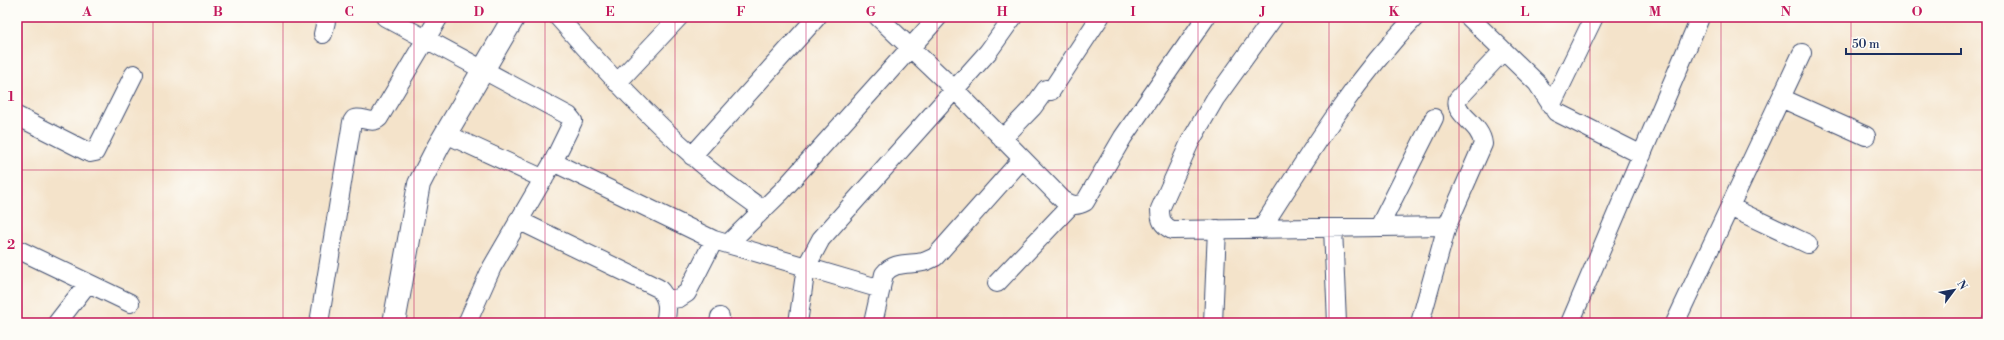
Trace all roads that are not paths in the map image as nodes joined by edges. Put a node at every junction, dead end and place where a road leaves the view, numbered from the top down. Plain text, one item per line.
1 (327, 17) edge
2 (385, 17) edge
3 (439, 17) edge
4 (514, 17) edge
5 (558, 17) edge
6 (679, 17) edge
7 (817, 17) edge
8 (878, 17) edge
9 (938, 17) edge
10 (1012, 17) edge
11 (1100, 17) edge
12 (1206, 17) edge
13 (1274, 17) edge
14 (1415, 17) edge
15 (1469, 17) edge
16 (1594, 17) edge
17 (1699, 20) dead end
18 (323, 34) dead end
19 (426, 39) junction
20 (909, 48) junction
21 (1503, 51) junction
22 (1802, 53) dead end
23 (483, 69) junction
24 (134, 74) dead end
25 (617, 83) junction
26 (955, 90) junction
27 (1781, 98) junction
28 (1551, 106) junction
29 (17, 116) edge
30 (1434, 118) dead end
31 (446, 134) junction
32 (1866, 136) dead end
33 (1002, 139) junction
34 (1642, 155) junction
35 (692, 156) junction
36 (1022, 159) junction
37 (553, 162) junction
38 (544, 179) junction
39 (1071, 205) junction
40 (1730, 207) junction
41 (763, 210) junction
42 (518, 220) junction
43 (1447, 226) junction
44 (1380, 227) junction
45 (1333, 228) junction
46 (1217, 229) junction
47 (1261, 229) junction
48 (721, 242) junction
49 (1808, 244) dead end
50 (17, 249) edge
51 (806, 267) junction
52 (88, 283) junction
53 (997, 283) dead end
54 (881, 289) junction
55 (667, 300) junction
56 (130, 303) dead end
57 (57, 323) edge
58 (319, 323) edge
59 (394, 323) edge
60 (467, 323) edge
61 (665, 323) edge
62 (798, 323) edge
63 (872, 323) edge
64 (1213, 323) edge
65 (1338, 323) edge
66 (1420, 323) edge
67 (1570, 323) edge
68 (1675, 323) edge

1 - 18 street
2 - 19 street
3 - 19 street
4 - 23 street
5 - 25 street
6 - 25 street
7 - 35 street
8 - 20 street
9 - 20 street
10 - 26 street
11 - 33 street
12 - 39 street
13 - 46 street
14 - 47 street
15 - 21 street
16 - 28 street
17 - 34 street
19 - 23 street
19 - 58 street
20 - 26 street
20 - 41 street
21 - 28 street
21 - 43 street
22 - 27 street
23 - 31 street
23 - 37 street
24 - 29 street
25 - 35 street
26 - 33 street
26 - 51 street
27 - 32 street
27 - 40 street
28 - 34 street
30 - 44 street
31 - 38 street
31 - 59 street
33 - 36 street
34 - 67 street
35 - 41 street
36 - 39 street
36 - 54 street
37 - 38 street
37 - 48 street
38 - 42 street
39 - 53 street
40 - 49 street
40 - 68 street
41 - 48 street
42 - 55 street
42 - 60 street
43 - 44 street
43 - 66 street
44 - 45 street
45 - 47 street
45 - 65 street
46 - 47 street
46 - 64 street
48 - 51 street
48 - 55 street
50 - 52 street
51 - 54 street
51 - 62 street
52 - 56 street
52 - 57 street
54 - 63 street
55 - 61 street

